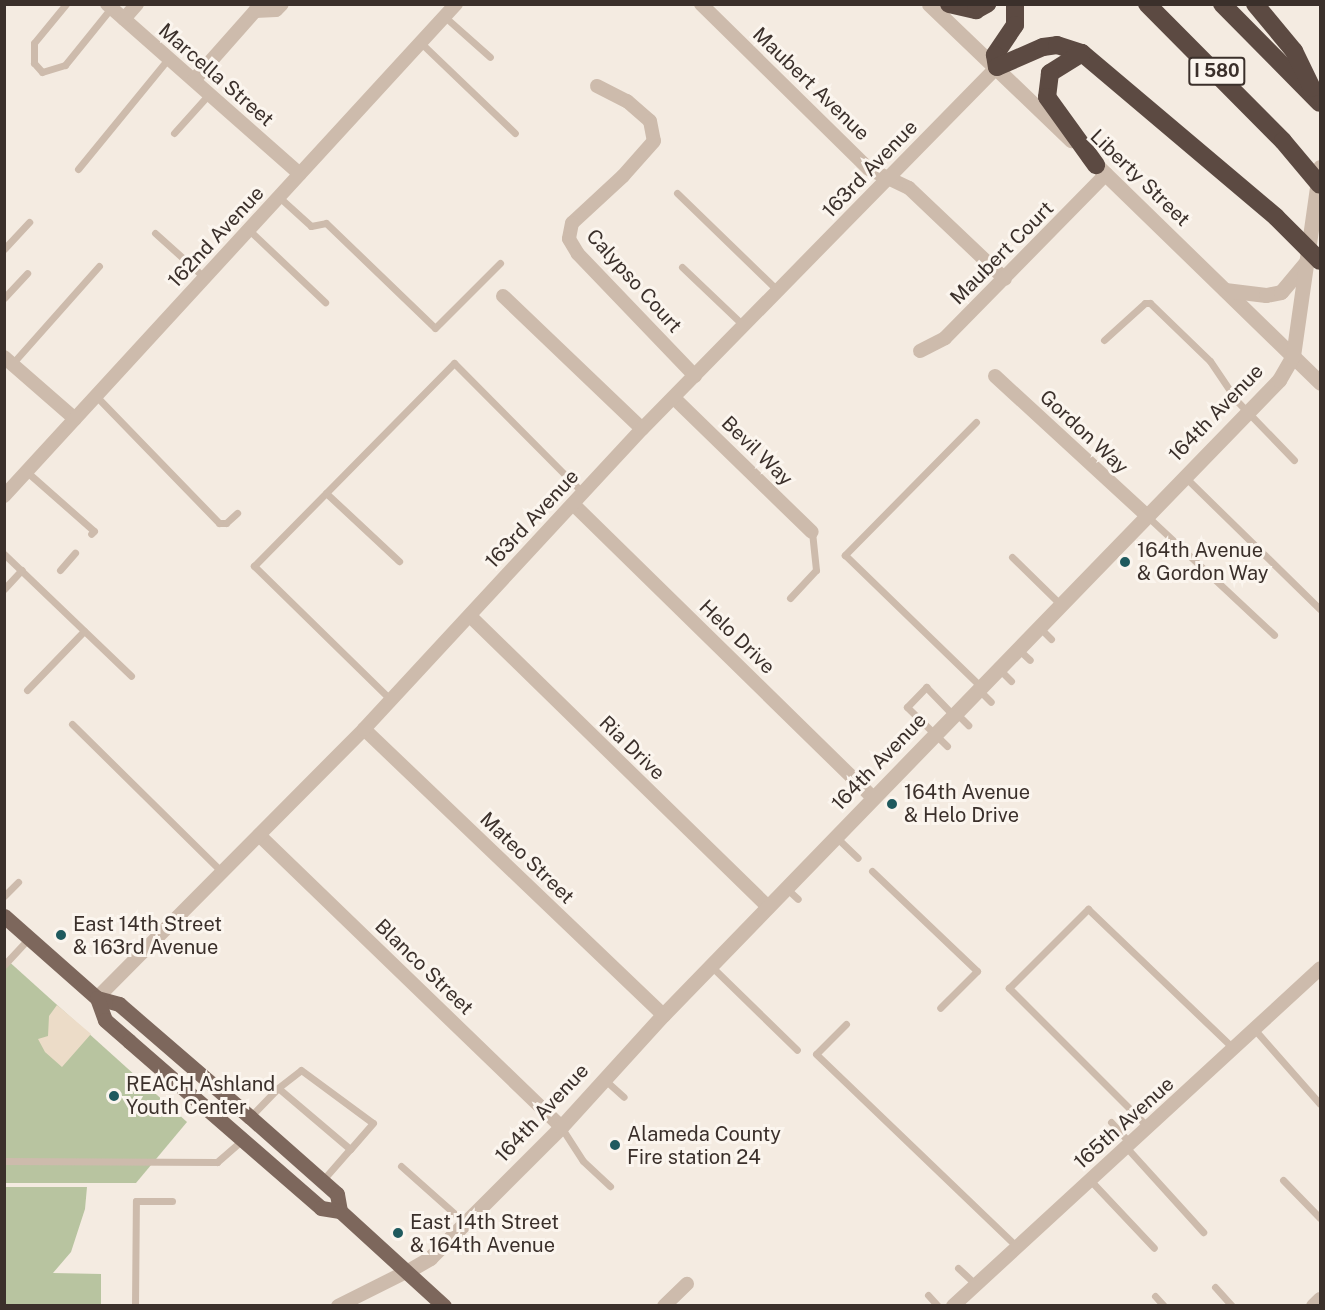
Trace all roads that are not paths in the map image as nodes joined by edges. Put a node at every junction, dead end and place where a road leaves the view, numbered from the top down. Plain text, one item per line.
1 (66, 4) edge
2 (137, 4) edge
3 (282, 4) edge
4 (456, 4) edge
5 (701, 4) edge
6 (929, 4) edge
7 (949, 4) edge
8 (987, 4) edge
9 (1015, 4) edge
10 (1147, 4) edge
11 (1222, 4) edge
12 (1256, 4) edge
13 (109, 6) edge
14 (445, 17) junction
15 (123, 19) junction
16 (421, 43) junction
17 (1082, 52) junction
18 (490, 57) dead end
19 (169, 58) junction
20 (997, 67) junction
21 (194, 80) junction
22 (597, 86) dead end
23 (209, 94) junction
24 (1319, 102) edge
25 (174, 133) dead end
26 (515, 133) dead end
27 (1320, 167) edge
28 (78, 169) dead end
29 (1101, 170) junction
30 (300, 174) junction
31 (888, 180) junction
32 (1320, 185) edge
33 (677, 193) dead end
34 (279, 197) junction
35 (28, 222) dead end
36 (249, 230) junction
37 (155, 232) dead end
38 (4, 249) edge
39 (1313, 261) edge
40 (500, 263) dead end
41 (99, 266) dead end
42 (682, 267) dead end
43 (27, 273) dead end
44 (205, 278) junction
45 (1005, 279) junction
46 (1225, 290) junction
47 (778, 291) junction
48 (503, 296) dead end
49 (4, 298) edge
50 (325, 302) dead end
51 (744, 326) junction
52 (1104, 340) dead end
53 (920, 351) dead end
54 (1293, 356) junction
55 (8, 360) edge
56 (695, 376) junction
57 (995, 376) dead end
58 (1320, 382) edge
59 (96, 396) junction
60 (674, 398) junction
61 (1247, 412) junction
62 (75, 419) junction
63 (976, 422) dead end
64 (642, 429) junction
65 (1294, 460) dead end
66 (27, 471) junction
67 (1185, 477) junction
68 (326, 493) junction
69 (583, 493) junction
70 (4, 496) edge
71 (573, 504) junction
72 (237, 513) dead end
73 (1147, 516) junction
74 (812, 532) joint
75 (91, 534) dead end
76 (75, 553) dead end
77 (4, 554) edge
78 (1012, 557) dead end
79 (399, 561) dead end
80 (22, 570) junction
81 (60, 570) dead end
82 (4, 589) edge
83 (790, 598) dead end
84 (1061, 605) junction
85 (1320, 609) edge
86 (470, 616) junction
87 (1039, 627) junction
88 (84, 631) junction
89 (1274, 635) dead end
90 (1051, 639) dead end
91 (1018, 649) junction
92 (1030, 660) dead end
93 (999, 669) junction
94 (131, 676) dead end
95 (1011, 681) dead end
96 (980, 688) junction
97 (27, 690) dead end
98 (391, 700) junction
99 (991, 702) dead end
100 (955, 714) junction
101 (72, 724) dead end
102 (968, 724) dead end
103 (364, 729) junction
104 (935, 735) junction
105 (947, 746) dead end
106 (873, 798) junction
107 (259, 835) junction
108 (836, 837) junction
109 (858, 858) dead end
110 (872, 871) dead end
111 (222, 872) junction
112 (18, 882) dead end
113 (786, 888) junction
114 (4, 896) edge
115 (798, 899) dead end
116 (768, 907) junction
117 (4, 916) edge
118 (29, 938) junction
119 (4, 965) edge
120 (711, 966) junction
121 (1320, 968) edge
122 (97, 998) junction
123 (940, 1008) dead end
124 (663, 1015) junction
125 (846, 1024) dead end
126 (1256, 1030) junction
127 (1234, 1049) junction
128 (797, 1050) dead end
129 (603, 1078) junction
130 (278, 1088) junction
131 (624, 1097) dead end
132 (1320, 1104) edge
133 (250, 1117) junction
134 (1110, 1122) dead end
135 (561, 1127) junction
136 (1149, 1127) junction
137 (243, 1140) junction
138 (1128, 1145) junction
139 (350, 1149) junction
140 (4, 1161) edge
141 (401, 1166) dead end
142 (322, 1180) junction
143 (1090, 1180) junction
144 (1283, 1180) dead end
145 (610, 1186) dead end
146 (172, 1201) dead end
147 (340, 1211) junction
148 (1320, 1218) edge
149 (465, 1224) junction
150 (1203, 1232) dead end
151 (1016, 1246) junction
152 (1154, 1248) dead end
153 (958, 1268) dead end
154 (406, 1272) junction
155 (687, 1284) dead end
156 (975, 1285) junction
157 (1215, 1287) dead end
158 (928, 1295) dead end
159 (1155, 1296) dead end
160 (1320, 1299) edge
161 (135, 1305) edge
162 (338, 1305) edge
163 (444, 1305) edge
164 (664, 1305) edge
165 (938, 1305) edge
166 (953, 1305) edge
167 (1164, 1305) edge
168 (1232, 1305) edge
169 (1313, 1305) edge

1 - 13 lane
2 - 15 street
3 - 21 street
4 - 14 street, 162nd Avenue
5 - 31 street, Maubert Avenue
6 - 20 street, Liberty Street
7 - 8 highway
9 - 20 highway
10 - 32 highway, I 580, bridge
11 - 24 highway, I 580
12 - 24 highway
13 - 15 street, Marcella Street
14 - 16 street, 162nd Avenue
14 - 18 lane
15 - 19 street, Marcella Street
16 - 26 lane
16 - 30 street, 162nd Avenue
17 - 20 highway
17 - 29 highway
17 - 39 highway, bridge
19 - 21 street, Marcella Street
19 - 28 lane
20 - 29 street, Liberty Street
20 - 31 street, 163rd Avenue
21 - 23 street, Marcella Street
22 - 56 street, Calypso Court
23 - 25 lane
23 - 30 street, Marcella Street
27 - 39 street, 164th Avenue
29 - 45 street, Maubert Court
29 - 46 street, Liberty Street
30 - 34 street, 162nd Avenue
31 - 45 street, Maubert Avenue
31 - 47 street, 163rd Avenue
33 - 47 lane
34 - 36 street, 162nd Avenue
34 - 40 lane
35 - 38 lane
36 - 44 street, 162nd Avenue
36 - 50 lane
37 - 44 lane
39 - 46 street
39 - 54 street, 164th Avenue
41 - 55 lane
42 - 51 lane
43 - 49 lane
44 - 59 street, 162nd Avenue
45 - 53 street, Maubert Court
46 - 54 street, Liberty Street
47 - 51 street, 163rd Avenue
48 - 64 street
51 - 56 street, 163rd Avenue
52 - 61 lane
54 - 58 street, Liberty Street
54 - 61 street, 164th Avenue
55 - 62 street
56 - 60 street, 163rd Avenue
57 - 73 street, Gordon Way
59 - 62 street, 162nd Avenue
59 - 72 lane
60 - 64 street, 163rd Avenue
60 - 74 street, Bevil Way
61 - 65 lane
61 - 67 street, 164th Avenue
62 - 66 street, 162nd Avenue
63 - 96 lane
64 - 69 street, 163rd Avenue
66 - 70 street, 162nd Avenue
66 - 75 lane
67 - 73 street, 164th Avenue
67 - 85 lane
68 - 69 lane
68 - 79 lane
68 - 98 lane
69 - 71 street, 163rd Avenue
71 - 86 street, 163rd Avenue
71 - 106 street, Helo Drive
73 - 84 street, 164th Avenue
73 - 89 lane
74 - 83 lane
76 - 81 lane
77 - 80 lane
78 - 84 lane
80 - 82 lane
80 - 88 lane
84 - 87 street, 164th Avenue
86 - 98 street, 163rd Avenue
86 - 116 street, Ria Drive
87 - 90 lane
87 - 91 street, 164th Avenue
88 - 94 lane
88 - 97 lane
91 - 92 lane
91 - 93 street, 164th Avenue
93 - 95 lane
93 - 96 street, 164th Avenue
96 - 99 lane
96 - 100 street, 164th Avenue
98 - 103 street, 163rd Avenue
100 - 102 lane
100 - 104 street, 164th Avenue
100 - 104 lane
101 - 111 lane
103 - 107 street, 163rd Avenue
103 - 124 street, Mateo Street
104 - 105 lane
104 - 106 street, 164th Avenue
106 - 108 street, 164th Avenue
107 - 111 street, 163rd Avenue
107 - 135 street, Blanco Street
108 - 109 lane
108 - 113 street, 164th Avenue
110 - 123 lane
111 - 122 street, 163rd Avenue
112 - 114 lane
113 - 115 lane
113 - 116 street, 164th Avenue
116 - 120 street, 164th Avenue
117 - 118 main road
118 - 119 lane
118 - 122 main road
120 - 124 street, 164th Avenue
120 - 128 lane
121 - 126 street, 165th Avenue
122 - 133 main road
122 - 137 main road
124 - 129 street, 164th Avenue
125 - 151 lane
126 - 127 street, 165th Avenue
126 - 132 lane
127 - 136 street, 165th Avenue
127 - 136 lane
129 - 131 lane
129 - 135 street, 164th Avenue
130 - 133 lane
130 - 139 lane
130 - 139 lane
133 - 142 main road
134 - 138 lane
135 - 145 lane
135 - 149 street, 164th Avenue
136 - 138 street, 165th Avenue
137 - 140 lane
137 - 147 main road
138 - 143 street, 165th Avenue
138 - 150 lane
139 - 142 lane
141 - 149 lane
142 - 147 main road
143 - 151 street, 165th Avenue
143 - 152 lane
144 - 148 lane
146 - 161 lane
147 - 154 main road
149 - 154 street, 164th Avenue
151 - 156 street, 165th Avenue
153 - 156 lane
154 - 162 street, 164th Avenue
154 - 163 main road
155 - 164 street
156 - 166 street, 165th Avenue
157 - 168 lane
158 - 165 lane
159 - 167 lane
160 - 169 street

